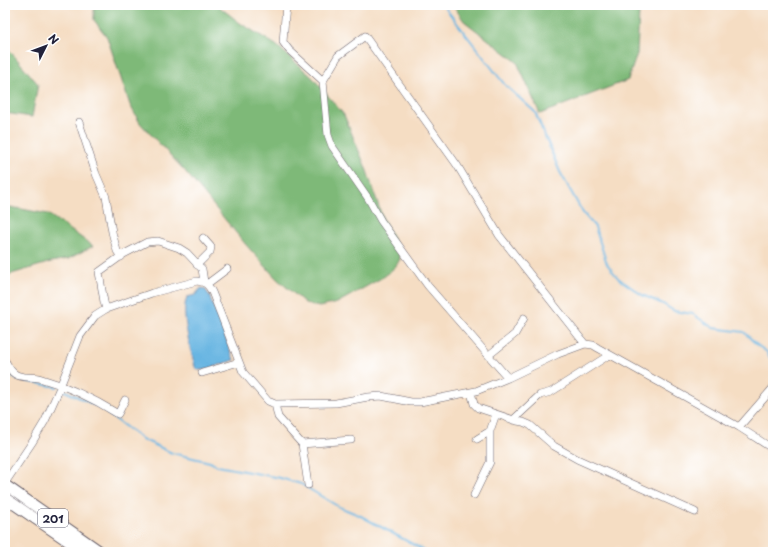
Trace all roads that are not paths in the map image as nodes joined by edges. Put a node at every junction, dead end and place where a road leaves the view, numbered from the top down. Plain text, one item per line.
1 (286, 5) edge
2 (323, 81) junction
3 (79, 122) dead end
4 (203, 238) dead end
5 (121, 257) junction
6 (197, 264) junction
7 (227, 268) dead end
8 (205, 283) junction
9 (106, 309) junction
10 (524, 318) dead end
11 (586, 344) junction
12 (608, 354) junction
13 (489, 355) junction
14 (5, 361) edge
15 (239, 362) junction
16 (202, 373) dead end
17 (508, 378) junction
18 (61, 386) junction
19 (773, 388) edge
20 (471, 392) junction
21 (125, 400) dead end
22 (275, 404) junction
23 (496, 414) junction
24 (513, 420) junction
25 (739, 427) junction
26 (490, 431) junction
27 (477, 439) dead end
28 (351, 440) dead end
29 (302, 444) junction
30 (773, 449) edge
31 (5, 484) edge
32 (308, 485) dead end
33 (474, 495) dead end
34 (5, 498) edge
35 (695, 512) dead end
36 (84, 552) edge
37 (101, 552) edge

1 - 2 street
2 - 11 street
2 - 13 street
3 - 5 street
4 - 6 street
5 - 6 street
5 - 9 street
6 - 8 street
7 - 8 street
8 - 9 street
8 - 15 street
9 - 18 street
10 - 13 street
11 - 12 street
11 - 17 street
12 - 24 street
12 - 25 street
13 - 17 street
14 - 18 street
15 - 16 street
15 - 22 street
17 - 20 street
18 - 21 street
18 - 31 street
19 - 25 street
20 - 22 street
20 - 23 street
22 - 29 street
23 - 24 street
23 - 26 street
24 - 35 street
25 - 30 street
26 - 27 street
26 - 33 street
28 - 29 street
29 - 32 street
31 - 37 highway, 201
34 - 36 highway, 201

